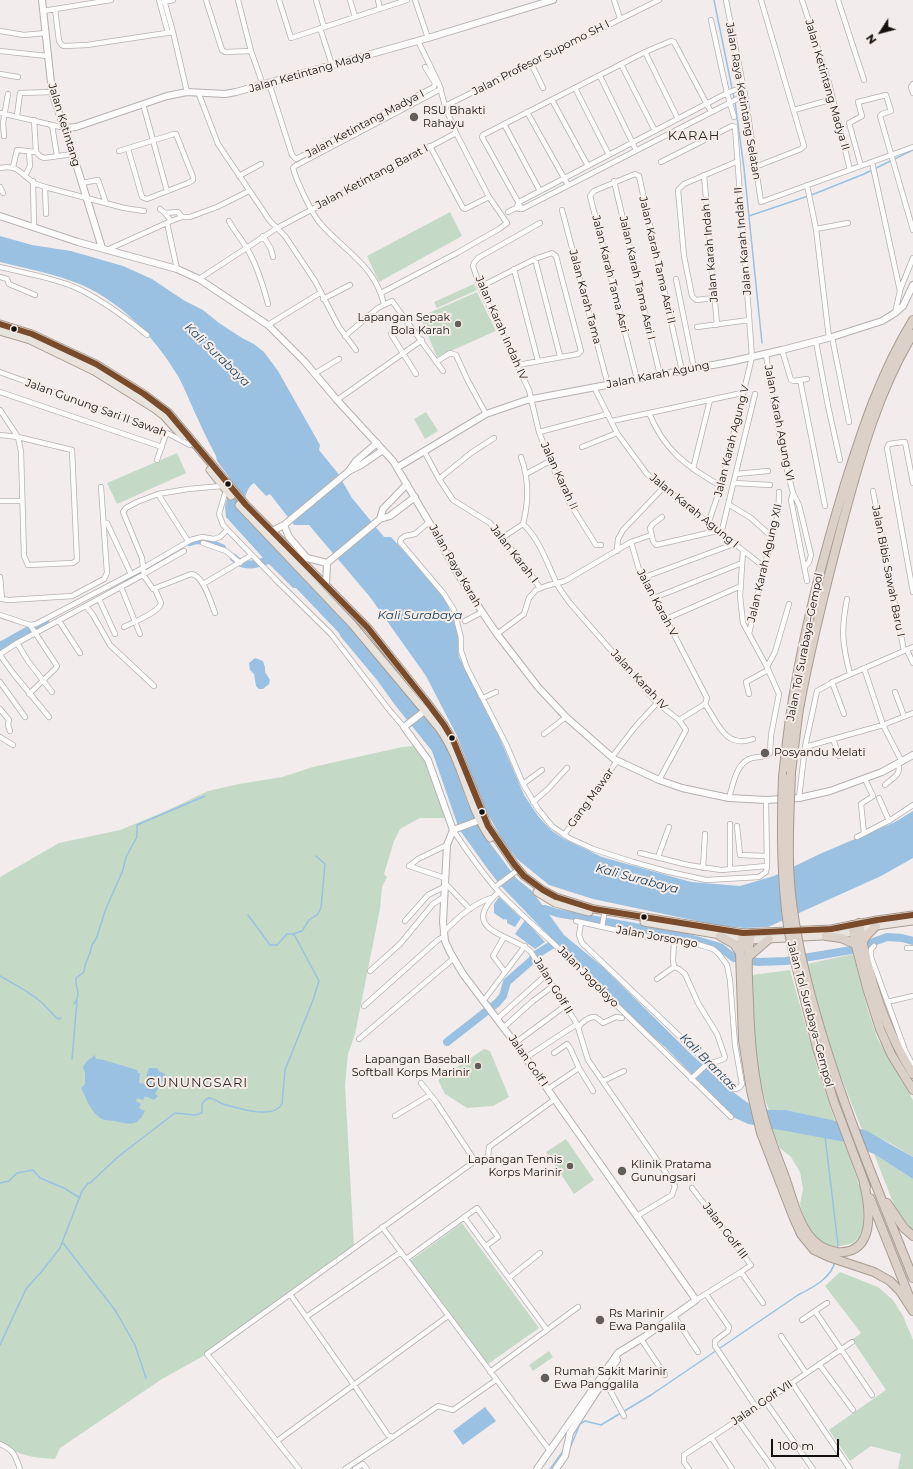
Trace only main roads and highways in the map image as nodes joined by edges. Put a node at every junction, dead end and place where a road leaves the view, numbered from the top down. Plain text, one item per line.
1 (42, 0) edge
2 (553, 0) edge
3 (533, 3) edge
4 (65, 128) junction
5 (0, 216) edge
6 (104, 249) junction
7 (913, 285) edge
8 (913, 320) edge
9 (0, 324) edge
10 (0, 331) edge
11 (913, 334) edge
12 (146, 399) junction
13 (376, 443) junction
14 (383, 450) junction
15 (398, 467) junction
16 (348, 472) junction
17 (407, 484) junction
18 (227, 489) junction
19 (415, 497) junction
20 (379, 520) junction
21 (287, 524) junction
22 (271, 534) junction
23 (305, 556) junction
24 (329, 561) junction
25 (308, 567) junction
26 (326, 585) junction
27 (324, 594) junction
28 (368, 628) junction
29 (360, 633) junction
30 (426, 710) junction
31 (913, 755) edge
32 (480, 820) junction
33 (455, 829) junction
34 (515, 871) junction
35 (913, 915) edge
36 (913, 921) edge
37 (876, 926) junction
38 (856, 928) junction
39 (720, 936) junction
40 (746, 936) junction
41 (826, 936) junction
42 (769, 939) junction
43 (860, 946) junction
44 (744, 956) junction
45 (799, 964) junction
46 (874, 986) junction
47 (745, 993) junction
48 (913, 1074) edge
49 (913, 1090) edge
50 (765, 1133) junction
51 (871, 1174) junction
52 (864, 1184) junction
53 (913, 1236) edge
54 (829, 1254) junction
55 (913, 1278) edge
56 (913, 1307) edge
57 (913, 1311) edge
58 (603, 1379) junction
59 (537, 1469) edge
60 (556, 1469) edge

1 - 4 main road, Jalan Ketintang
2 - 3 main road, Jalan Ketintang Madya
3 - 4 main road, Jalan Ketintang Madya
4 - 6 main road, Jalan Ketintang
5 - 6 main road, Jalan Raya Karah
6 - 13 main road, Jalan Raya Karah
7 - 15 main road, Jalan Karah Agung
8 - 45 highway, Jalan Tol Surabaya–Gempol, bridge
9 - 12 main road
10 - 12 main road
11 - 45 highway, Jalan Tol Surabaya–Gempol, bridge
12 - 18 main road
12 - 18 main road
13 - 14 main road, Jalan Raya Karah
13 - 16 main road
14 - 15 main road, Jalan Raya Karah
14 - 16 main road
15 - 17 main road, Jalan Raya Karah
16 - 21 main road
17 - 19 main road, Jalan Raya Karah
17 - 20 main road
18 - 22 main road
19 - 20 main road
19 - 31 main road, Jalan Raya Karah
20 - 24 main road
21 - 22 main road
21 - 23 main road
22 - 25 main road
22 - 27 main road
23 - 24 main road
23 - 25 main road
24 - 26 main road
25 - 26 main road
25 - 27 main road
26 - 28 main road
27 - 29 main road
28 - 29 main road
28 - 30 main road
29 - 30 main road
30 - 32 main road
30 - 33 main road
32 - 33 main road
32 - 34 main road
33 - 58 main road, Jalan Golf I
34 - 39 main road
34 - 40 main road
35 - 38 main road
36 - 37 main road
37 - 38 main road
37 - 43 highway
38 - 40 main road
38 - 41 main road
38 - 43 highway
39 - 40 main road
39 - 44 highway
40 - 42 main road
40 - 44 highway
41 - 42 main road
41 - 43 highway
42 - 44 highway
43 - 46 highway
44 - 47 highway
45 - 51 highway, Jalan Tol Surabaya–Gempol
45 - 52 highway, Jalan Tol Surabaya–Gempol
46 - 48 highway
46 - 49 highway
47 - 50 highway
47 - 50 highway
50 - 54 highway
51 - 53 highway
51 - 55 highway, Jalan Tol Surabaya–Gempol
52 - 54 highway
52 - 56 highway, Jalan Tol Surabaya–Gempol
54 - 57 highway
58 - 59 main road
58 - 60 main road

